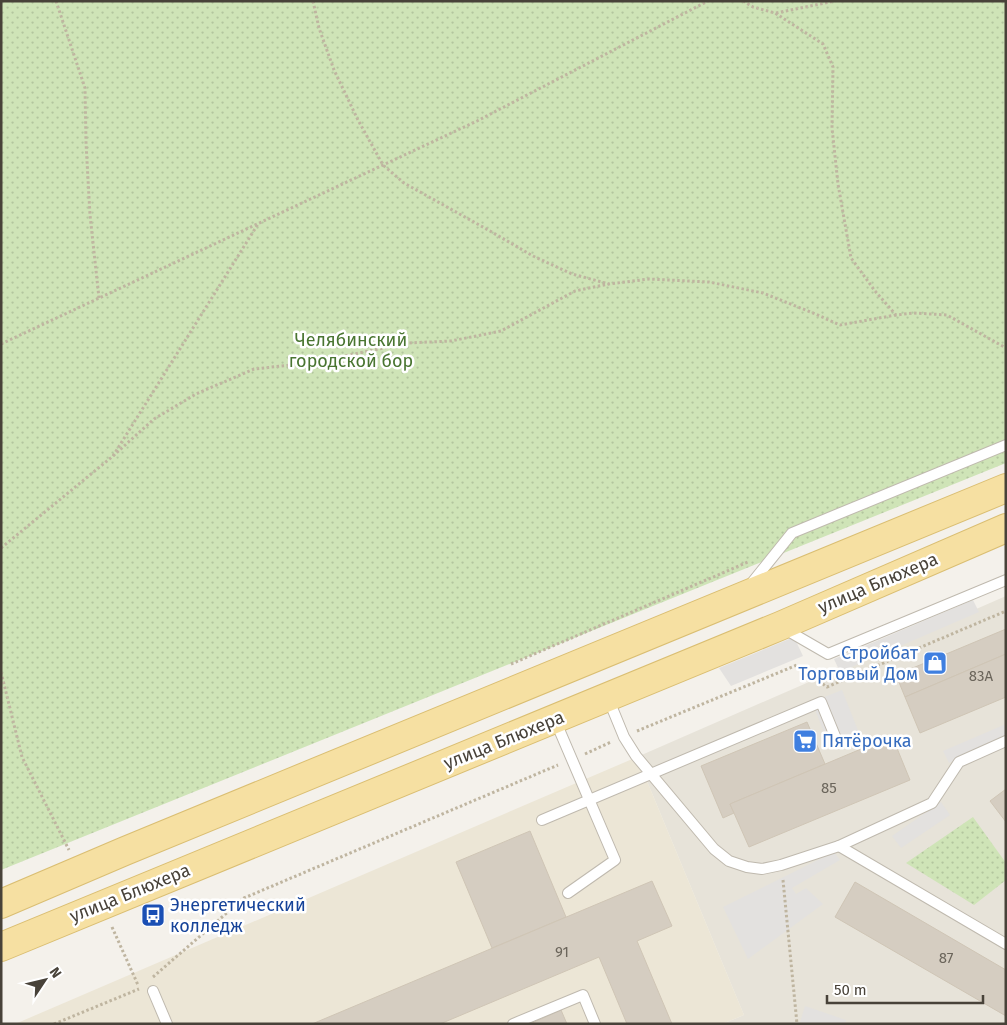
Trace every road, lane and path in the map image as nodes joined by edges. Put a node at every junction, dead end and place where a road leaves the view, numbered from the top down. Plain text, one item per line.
1 (56, 1) edge
2 (313, 1) edge
3 (708, 1) edge
4 (743, 1) edge
5 (834, 1) edge
6 (775, 13) junction
7 (383, 165) junction
8 (259, 223) junction
9 (609, 284) junction
10 (99, 298) junction
11 (896, 315) junction
12 (1, 344) edge
13 (1006, 348) edge
14 (1006, 445) edge
15 (113, 456) junction
16 (1006, 488) edge
17 (1006, 528) edge
18 (1, 548) edge
19 (1006, 580) edge
20 (742, 596) junction
21 (1006, 611) edge
22 (780, 626) junction
23 (1, 672) edge
24 (608, 698) junction
25 (555, 719) junction
26 (624, 736) junction
27 (837, 741) dead end
28 (1006, 741) edge
29 (572, 760) junction
30 (651, 774) junction
31 (588, 800) junction
32 (542, 820) dead end
33 (839, 846) junction
34 (71, 853) dead end
35 (781, 865) junction
36 (568, 892) dead end
37 (1, 904) edge
38 (109, 922) dead end
39 (1006, 944) edge
40 (1, 947) edge
41 (147, 982) dead end
42 (153, 991) dead end
43 (54, 1024) edge
44 (167, 1024) edge
45 (513, 1024) edge
46 (595, 1024) edge
47 (798, 1024) edge

1 - 10 path
2 - 7 path
3 - 7 path
4 - 6 path
5 - 6 path
6 - 11 path
7 - 8 path
7 - 9 path
8 - 10 path
8 - 15 path
9 - 11 path
9 - 15 path
10 - 12 path
11 - 13 path
14 - 20 lane
15 - 18 path
16 - 20 main road
17 - 22 main road, улица Блюхера
19 - 22 lane
20 - 37 main road
21 - 26 path
22 - 24 main road, улица Блюхера
23 - 34 path
24 - 25 main road, улица Блюхера
24 - 26 lane
25 - 29 lane
25 - 40 main road, улица Блюхера
26 - 29 path
26 - 30 lane
27 - 30 lane
28 - 33 lane
29 - 31 lane
29 - 41 path
30 - 31 lane
30 - 35 lane
31 - 32 lane
31 - 36 lane
33 - 35 lane
33 - 39 lane
35 - 47 path
38 - 43 path
42 - 44 lane
45 - 46 lane

